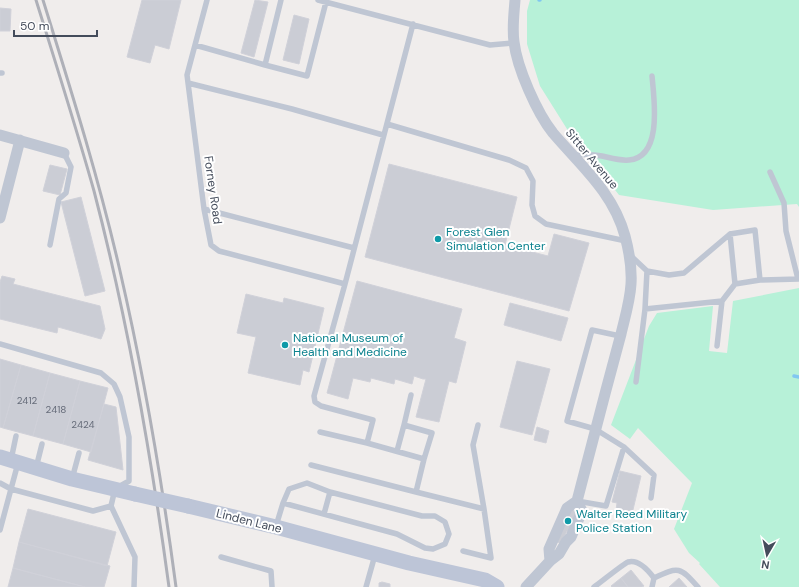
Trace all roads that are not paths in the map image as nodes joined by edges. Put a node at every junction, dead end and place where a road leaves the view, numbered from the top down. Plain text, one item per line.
1 (207, 0) edge
2 (281, 0) edge
3 (318, 0) edge
4 (515, 0) edge
5 (326, 2) junction
6 (412, 24) junction
7 (514, 43) junction
8 (195, 45) junction
9 (265, 65) junction
10 (652, 76) dead end
11 (188, 83) junction
12 (387, 124) junction
13 (383, 134) junction
14 (0, 135) edge
15 (20, 140) junction
16 (64, 153) joint
17 (574, 156) junction
18 (770, 172) dead end
19 (204, 209) junction
20 (0, 218) edge
21 (730, 234) junction
22 (626, 241) junction
23 (50, 245) dead end
24 (354, 248) junction
25 (629, 254) junction
26 (647, 270) junction
27 (799, 279) edge
28 (760, 280) junction
29 (345, 284) junction
30 (735, 284) junction
31 (722, 301) junction
32 (646, 309) junction
33 (620, 336) junction
34 (0, 344) edge
35 (717, 346) dead end
36 (636, 382) dead end
37 (411, 395) dead end
38 (404, 425) junction
39 (478, 425) dead end
40 (595, 429) junction
41 (320, 432) dead end
42 (16, 436) dead end
43 (366, 443) junction
44 (42, 444) dead end
45 (624, 448) junction
46 (396, 451) junction
47 (79, 453) dead end
48 (424, 459) junction
49 (10, 460) edge
50 (311, 465) dead end
51 (36, 468) junction
52 (72, 479) junction
53 (0, 483) edge
54 (11, 489) junction
55 (115, 490) junction
56 (330, 492) junction
57 (416, 492) junction
58 (650, 498) dead end
59 (578, 501) junction
60 (283, 503) junction
61 (111, 506) junction
62 (484, 509) junction
63 (324, 514) junction
64 (276, 528) junction
65 (0, 530) edge
66 (462, 551) dead end
67 (375, 554) junction
68 (221, 557) dead end
69 (654, 578) junction
70 (134, 587) edge
71 (272, 587) edge
72 (366, 587) edge
73 (497, 587) edge
74 (526, 587) edge
75 (594, 587) edge
76 (652, 587) edge
77 (698, 587) edge

1 - 8 lane, Forney Road
2 - 9 lane
3 - 5 lane
4 - 7 street, Sitter Avenue
5 - 6 lane
5 - 9 lane
6 - 7 lane
6 - 12 lane
7 - 17 street, Sitter Avenue
8 - 9 lane
8 - 11 lane, Forney Road
10 - 17 lane
11 - 13 lane
11 - 19 lane, Forney Road
12 - 13 lane
12 - 22 lane
13 - 24 lane
14 - 15 street
15 - 16 street
15 - 20 street
16 - 23 lane
17 - 22 street, Sitter Avenue
18 - 27 lane
19 - 24 lane
19 - 29 lane, Forney Road
21 - 26 lane
21 - 28 lane
21 - 30 lane
22 - 25 street, Sitter Avenue
24 - 29 lane
25 - 26 lane
25 - 33 street, Sitter Avenue
26 - 32 lane
27 - 28 lane
28 - 30 lane
29 - 43 lane
30 - 31 lane
31 - 32 lane
31 - 35 lane
32 - 36 lane
33 - 40 street, Sitter Avenue
33 - 40 lane
34 - 55 lane
37 - 38 lane
38 - 46 lane
38 - 48 lane
39 - 62 lane
40 - 45 lane
40 - 59 street, Sitter Avenue
41 - 43 lane
42 - 49 lane
43 - 46 lane
44 - 51 lane
45 - 58 lane
45 - 59 lane
46 - 48 lane
47 - 52 lane
48 - 57 lane
49 - 51 street, Linden Lane
49 - 54 lane
50 - 57 lane
51 - 52 street, Linden Lane
52 - 55 street, Linden Lane
53 - 54 lane
54 - 61 lane
54 - 65 lane
55 - 61 lane
55 - 64 street, Linden Lane, bridge
56 - 60 lane
56 - 63 lane
56 - 63 lane
57 - 62 lane
59 - 74 street, Sitter Avenue
60 - 63 lane
60 - 64 lane
61 - 70 lane
62 - 66 lane
64 - 67 street, Linden Lane
67 - 72 lane
67 - 73 street, Linden Lane
68 - 71 lane
69 - 75 lane
69 - 76 lane
69 - 77 lane

